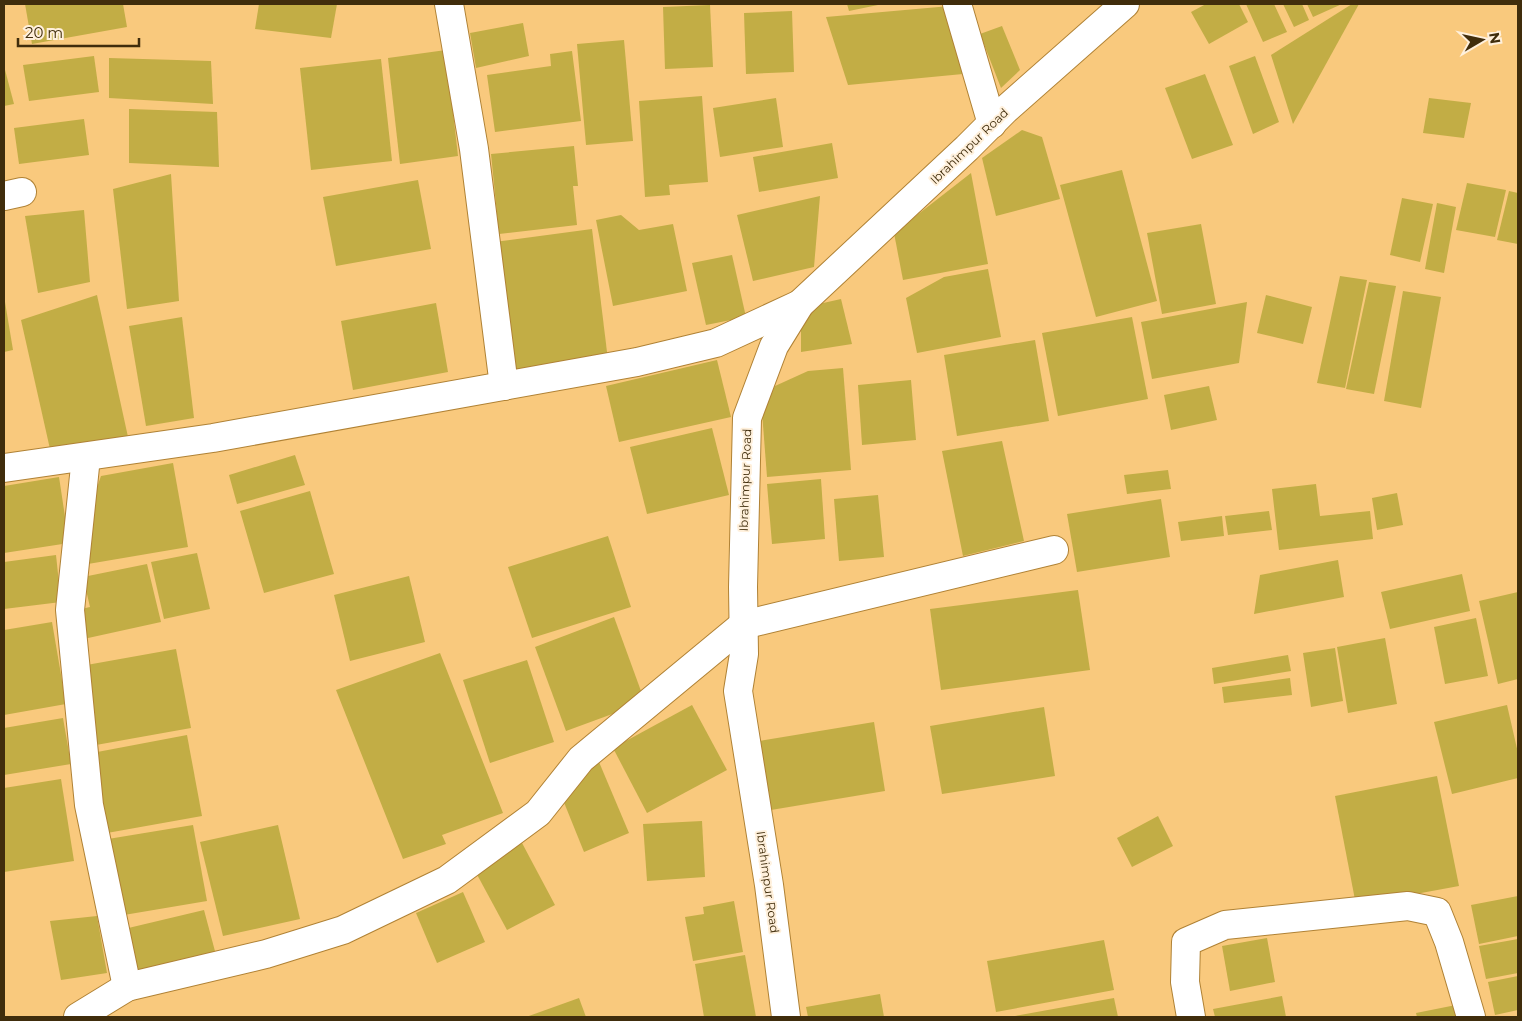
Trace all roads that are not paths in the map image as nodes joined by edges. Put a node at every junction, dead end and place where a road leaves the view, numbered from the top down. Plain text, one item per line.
1 (449, 4) edge
2 (957, 4) edge
3 (1126, 4) edge
4 (992, 124) junction
5 (800, 304) junction
6 (504, 386) junction
7 (86, 457) junction
8 (4, 468) edge
9 (1054, 550) dead end
10 (743, 625) junction
11 (126, 987) junction
12 (78, 1017) edge
13 (786, 1017) edge
14 (1191, 1017) edge
15 (1471, 1017) edge

1 - 6 street
2 - 4 street
3 - 4 street, Ibrahimpur Road
4 - 5 street, Ibrahimpur Road
5 - 6 street
5 - 10 street, Ibrahimpur Road
6 - 7 street
7 - 8 street
7 - 11 street
9 - 10 street
10 - 11 street
10 - 13 street, Ibrahimpur Road
11 - 12 street
14 - 15 street

